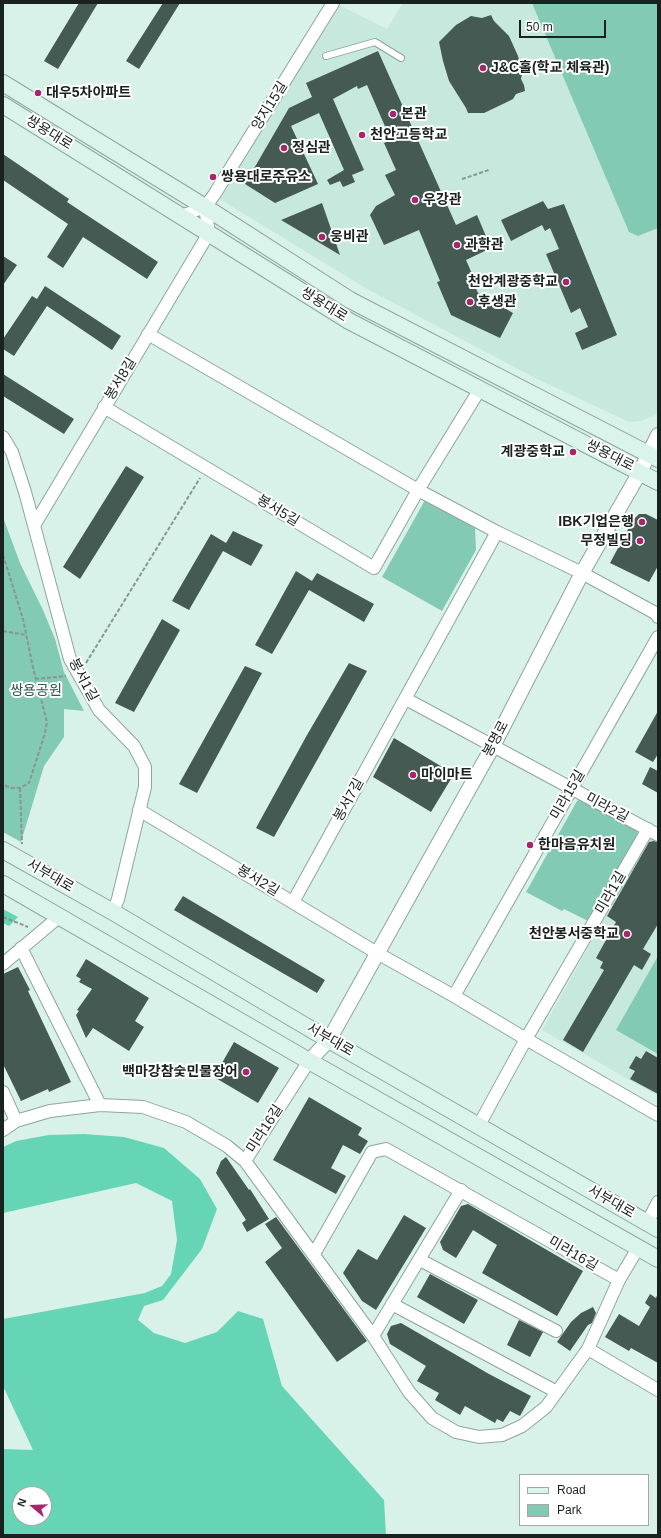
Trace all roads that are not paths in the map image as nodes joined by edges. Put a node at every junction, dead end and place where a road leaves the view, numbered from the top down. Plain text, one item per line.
1 (328, 5) edge
2 (326, 56) dead end
3 (401, 58) dead end
4 (3, 83) edge
5 (3, 105) edge
6 (205, 207) junction
7 (181, 216) junction
8 (233, 226) junction
9 (209, 233) junction
10 (148, 334) junction
11 (480, 389) junction
12 (104, 407) junction
13 (658, 435) edge
14 (3, 436) edge
15 (654, 457) edge
16 (640, 472) junction
17 (658, 482) edge
18 (418, 490) junction
19 (35, 524) junction
20 (497, 532) junction
21 (582, 574) junction
22 (658, 617) edge
23 (658, 636) edge
24 (406, 699) junction
25 (493, 746) junction
26 (572, 789) junction
27 (139, 810) junction
28 (653, 832) edge
29 (3, 850) edge
30 (3, 884) edge
31 (293, 902) junction
32 (113, 912) junction
33 (60, 916) junction
34 (21, 948) junction
35 (377, 953) junction
36 (3, 964) edge
37 (454, 996) junction
38 (526, 1039) junction
39 (329, 1040) junction
40 (309, 1061) junction
41 (3, 1092) edge
42 (100, 1105) junction
43 (658, 1115) edge
44 (16, 1121) junction
45 (479, 1125) junction
46 (3, 1130) edge
47 (245, 1161) junction
48 (461, 1190) junction
49 (658, 1202) edge
50 (653, 1226) edge
51 (638, 1248) junction
52 (314, 1254) junction
53 (658, 1259) edge
54 (420, 1260) junction
55 (619, 1280) junction
56 (392, 1304) junction
57 (556, 1331) dead end
58 (374, 1336) junction
59 (588, 1349) junction
60 (658, 1390) edge
61 (557, 1392) junction

1 - 6 street, 양지15길
2 - 3 lane
4 - 6 main road, 쌍용대로
5 - 7 main road, 쌍용대로
6 - 7 street
6 - 8 main road, 쌍용대로
6 - 9 street
7 - 9 main road, 쌍용대로
8 - 9 street
8 - 15 main road, 쌍용대로
9 - 10 street, 봉서8길
9 - 11 main road, 쌍용대로
10 - 12 street, 봉서8길
10 - 18 street
11 - 16 main road, 쌍용대로
11 - 18 street, 봉서5길
12 - 18 street, 봉서5길
12 - 19 street, 봉서8길
13 - 15 street, 봉명로
14 - 19 street, 봉서1길
15 - 16 street, 봉명로
16 - 17 main road, 쌍용대로
16 - 21 street, 봉명로
18 - 20 street
19 - 27 street, 봉서1길
20 - 21 street
20 - 24 street, 봉서7길
21 - 22 street
21 - 25 street, 봉명로
23 - 26 street, 미라15길
24 - 25 street
24 - 31 street, 봉서7길
25 - 26 street, 미라2길
25 - 35 street, 봉명로
26 - 28 street, 미라2길
26 - 37 street, 미라15길
27 - 31 street, 봉서2길
27 - 32 street, 봉서1길
28 - 38 street, 미라1길
29 - 32 main road, 서부대로
30 - 33 main road, 서부대로
31 - 35 street, 봉서2길
32 - 39 main road, 서부대로
33 - 34 street
33 - 40 main road, 서부대로
34 - 36 street
34 - 42 street
35 - 37 street
35 - 39 street, 봉명로
37 - 38 street
38 - 43 street
38 - 45 street, 미라1길
39 - 40 street, 봉명로
39 - 45 main road, 서부대로
40 - 47 street, 미라16길
40 - 51 main road, 서부대로
41 - 44 street
42 - 44 street
42 - 47 street
44 - 46 street
45 - 50 main road, 서부대로
47 - 52 street, 미라16길
48 - 52 street, 미라16길
48 - 54 street
48 - 55 street, 미라16길
49 - 50 street
51 - 53 main road, 서부대로
51 - 55 street
52 - 58 street, 미라16길
54 - 56 street
54 - 57 street
55 - 59 street, 미라16길
56 - 58 street
56 - 61 street
58 - 61 street, 미라16길
59 - 60 street
59 - 61 street, 미라16길

